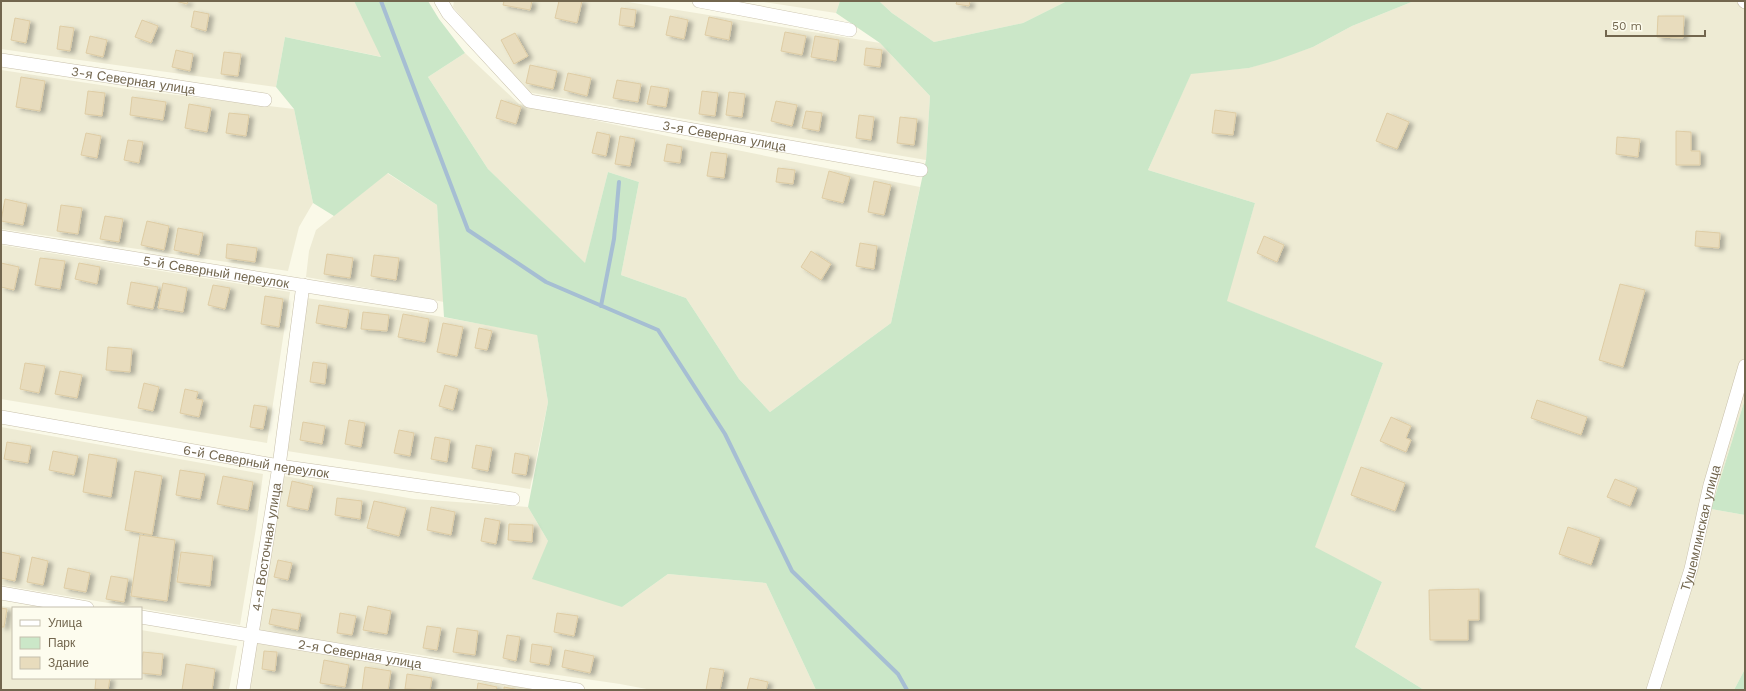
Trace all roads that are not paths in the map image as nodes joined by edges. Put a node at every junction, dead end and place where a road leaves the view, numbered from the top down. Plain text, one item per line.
1 (440, 1) edge
2 (699, 1) edge
3 (850, 30) dead end
4 (1, 60) edge
5 (265, 100) dead end
6 (921, 170) dead end
7 (1, 237) edge
8 (303, 285) junction
9 (431, 306) dead end
10 (1745, 366) edge
11 (1, 417) edge
12 (278, 466) junction
13 (513, 499) dead end
14 (1, 593) edge
15 (81, 607) edge
16 (142, 617) edge
17 (252, 636) junction
18 (553, 688) edge
19 (243, 690) edge
20 (578, 690) edge
21 (1654, 690) edge

1 - 6 street, 3-я Северная улица
2 - 3 street
4 - 5 street, 3-я Северная улица
7 - 8 street, 5-й Северный переулок
8 - 9 street, 5-й Северный переулок
8 - 12 street, 4-я Восточная улица
10 - 21 street, Тушемлинская улица
11 - 12 street, 6-й Северный переулок
12 - 13 street, 6-й Северный переулок
12 - 17 street, 4-я Восточная улица
14 - 15 street
16 - 17 street, 2-я Северная улица
17 - 18 street, 2-я Северная улица
17 - 19 street, 4-я Восточная улица
18 - 20 street, 2-я Северная улица

